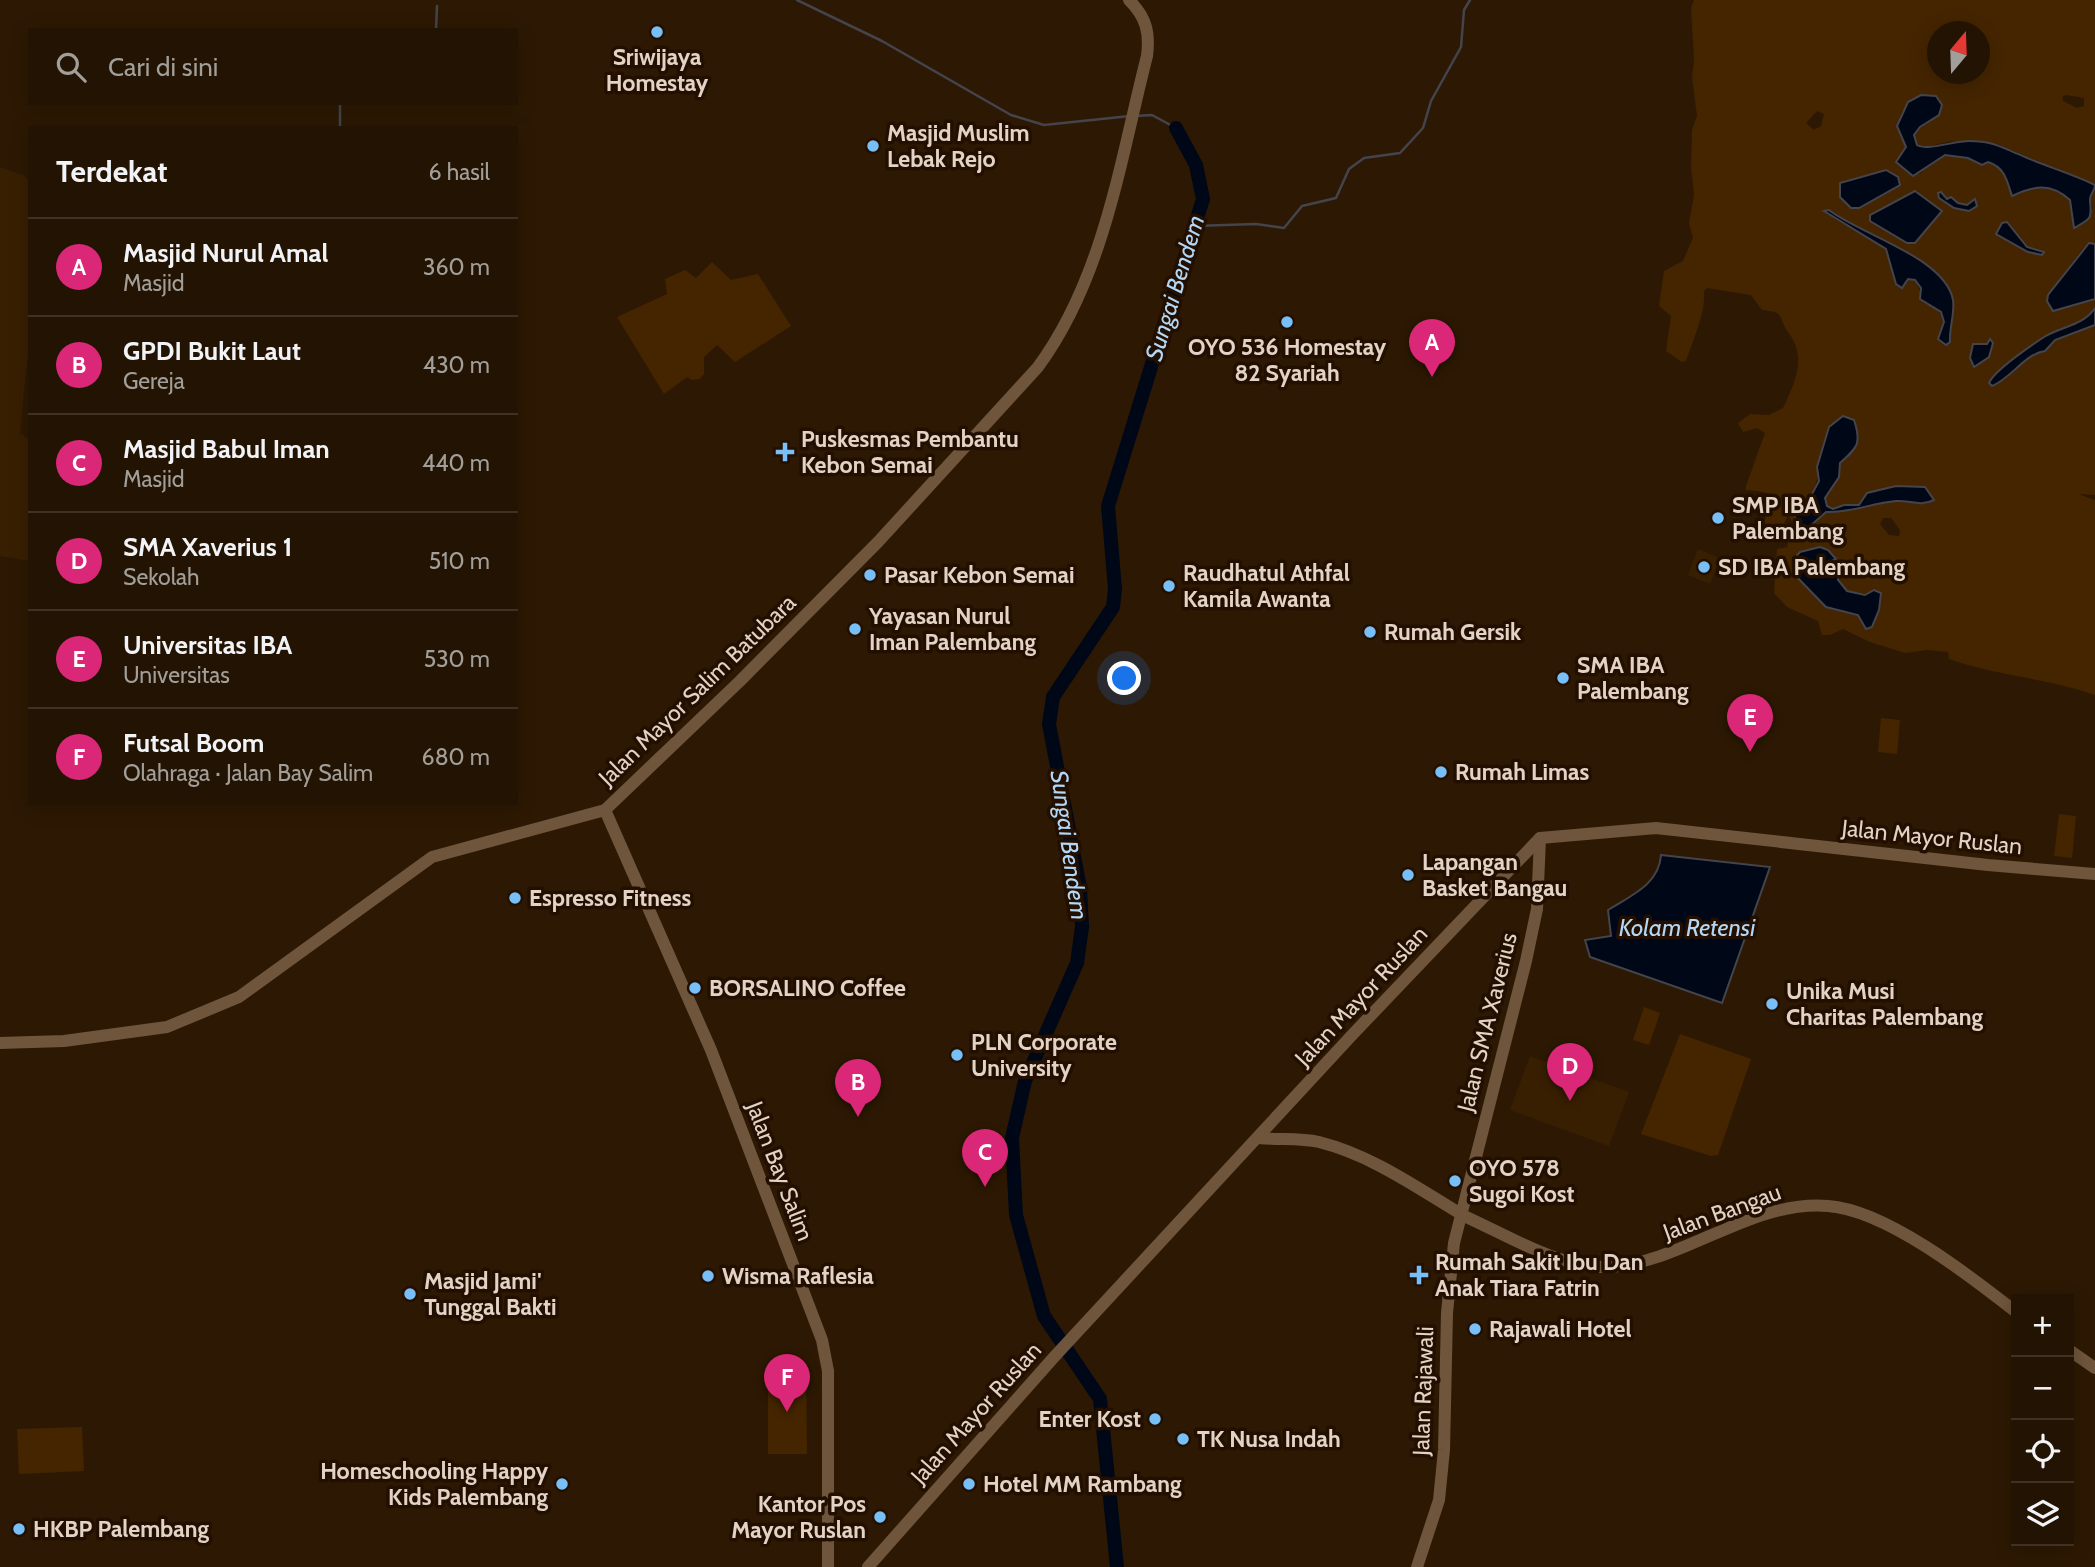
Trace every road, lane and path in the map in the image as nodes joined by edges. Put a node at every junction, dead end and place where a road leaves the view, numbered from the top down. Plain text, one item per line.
1 (1129, 0) edge
2 (605, 810) junction
3 (1540, 838) junction
4 (2095, 874) edge
5 (0, 1043) edge
6 (1259, 1138) junction
7 (1463, 1211) junction
8 (1453, 1259) joint
9 (2011, 1308) edge
10 (2074, 1353) edge
11 (2095, 1368) edge
12 (828, 1567) edge
13 (868, 1567) edge
14 (1417, 1567) edge

1 - 2 street, Jalan Mayor Salim Batubara
2 - 5 street, Jalan Mayor Salim Batubara
2 - 12 street, Jalan Bay Salim
3 - 4 street, Jalan Mayor Ruslan
3 - 6 street, Jalan Mayor Ruslan
3 - 7 street, Jalan SMA Xaverius
6 - 7 street, Jalan Bangau
6 - 13 street, Jalan Mayor Ruslan
7 - 8 street, Jalan SMA Xaverius
7 - 9 street, Jalan Bangau
8 - 14 street, Jalan Rajawali
10 - 11 street

